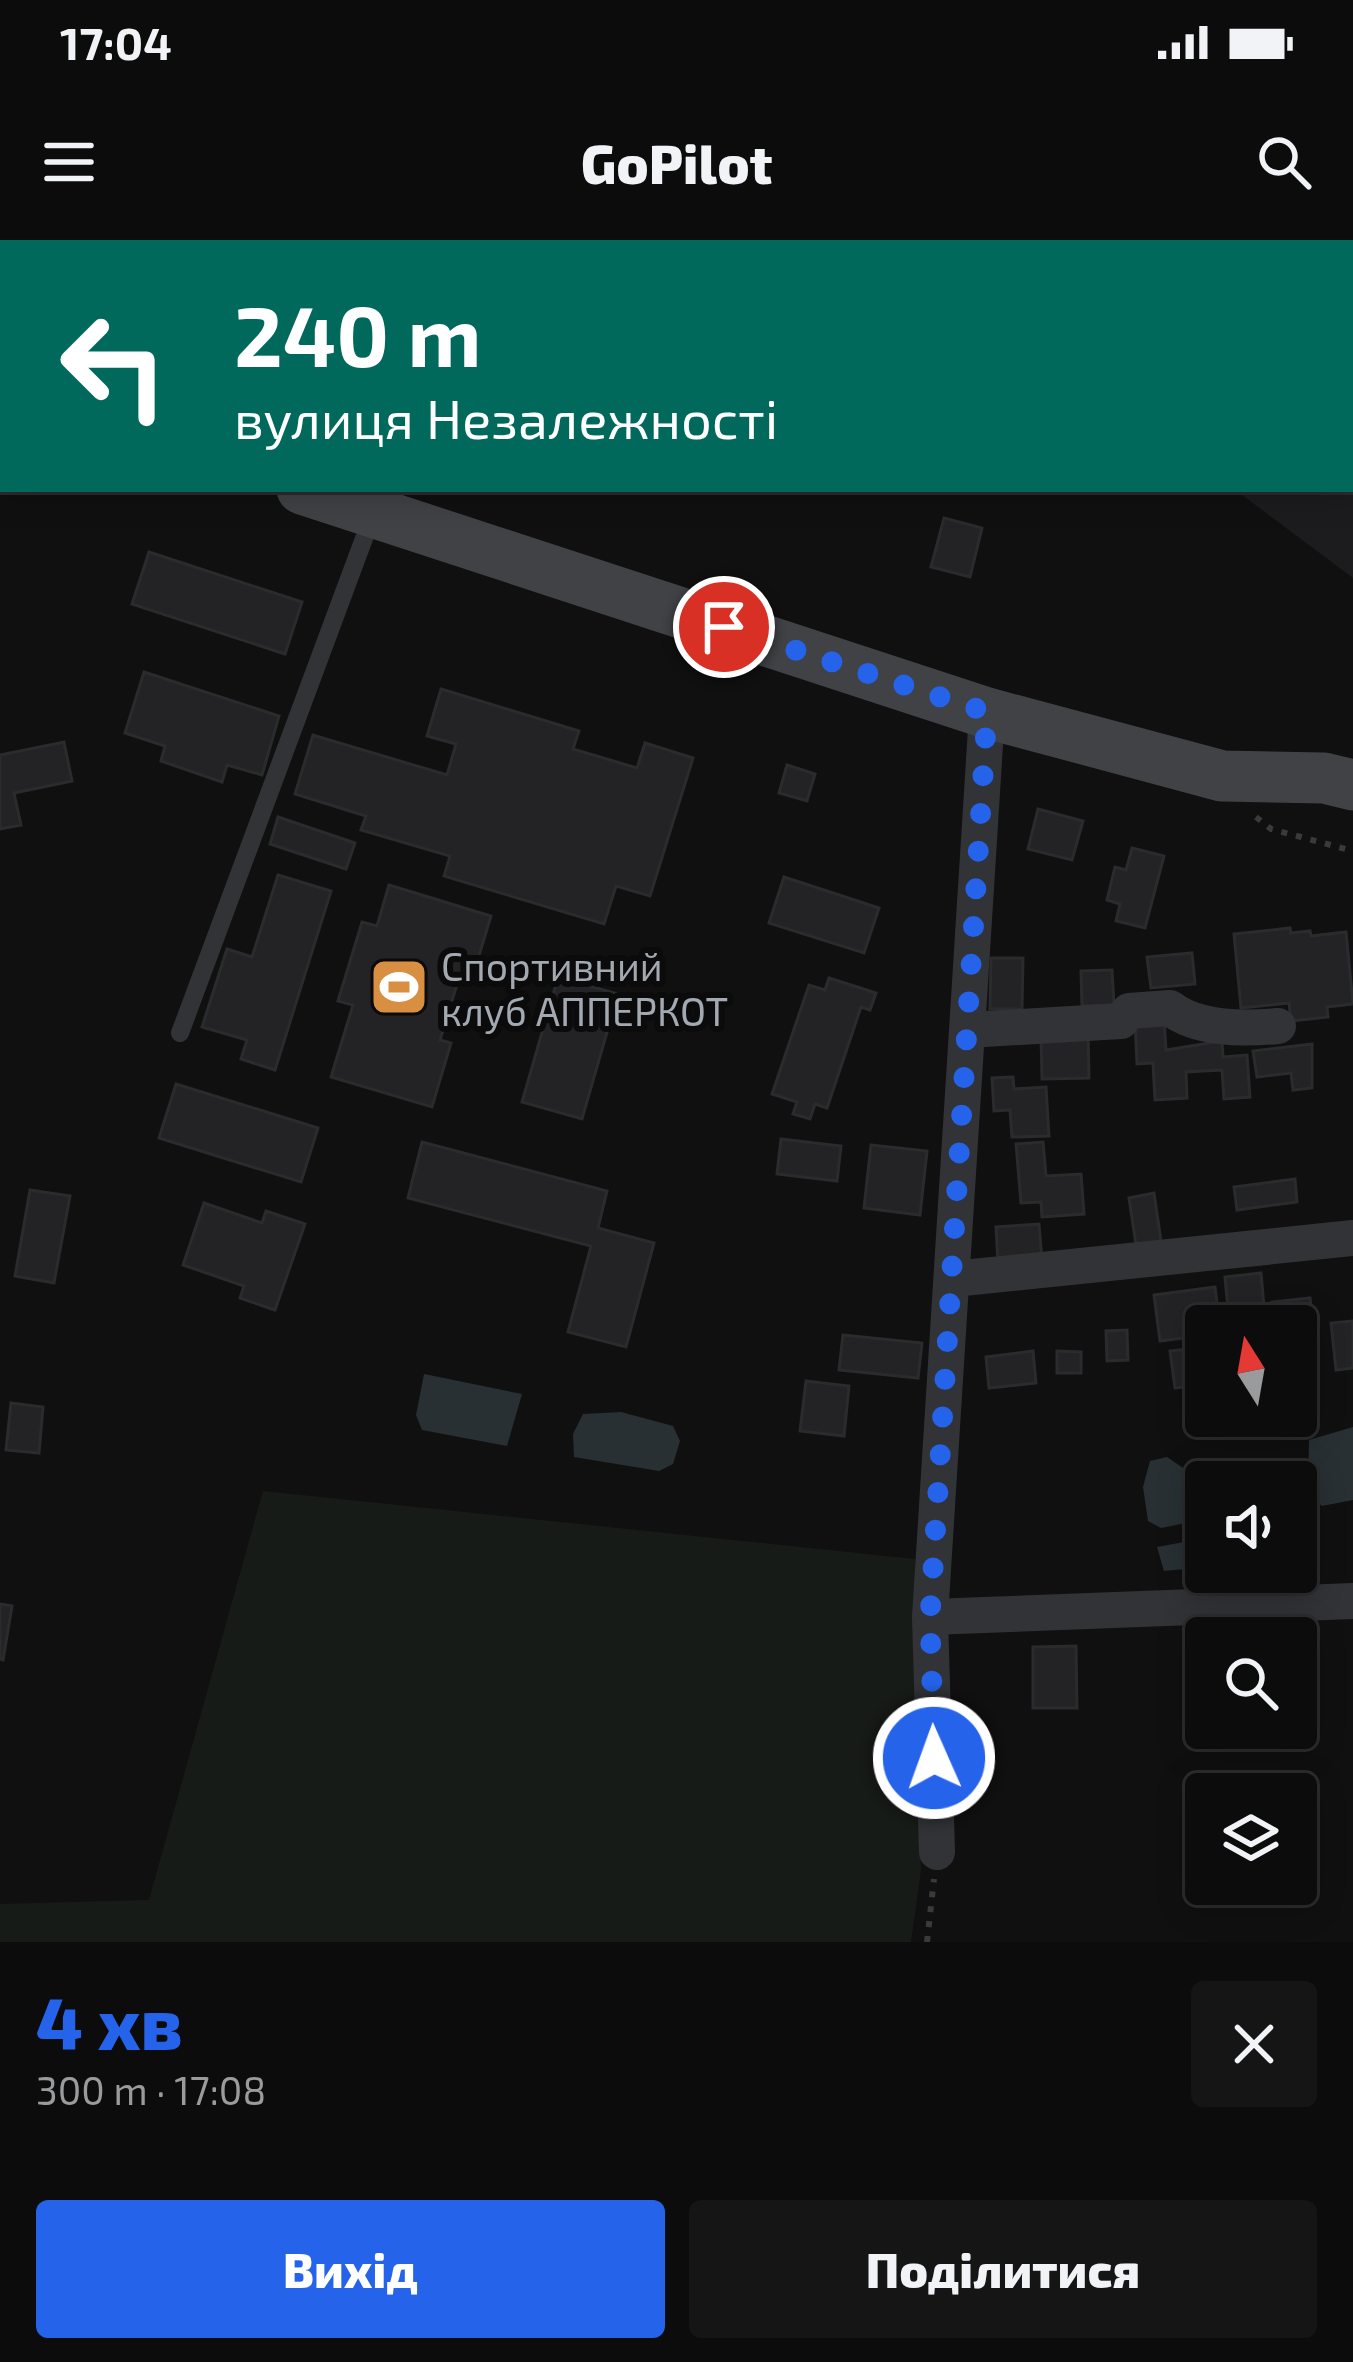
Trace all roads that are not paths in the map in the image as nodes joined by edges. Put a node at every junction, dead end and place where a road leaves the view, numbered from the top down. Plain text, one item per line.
1 (311, 492) edge
2 (374, 512) junction
3 (987, 712) junction
4 (1353, 784) edge
5 (1278, 1026) dead end
6 (968, 1030) junction
7 (180, 1033) dead end
8 (1353, 1238) edge
9 (953, 1279) junction
10 (1353, 1601) edge
11 (930, 1617) junction
12 (937, 1852) road end

1 - 2 main road
2 - 3 main road
2 - 7 lane
3 - 4 main road
3 - 6 street
5 - 6 street
6 - 9 street
8 - 9 street
9 - 11 street
10 - 11 street
11 - 12 street

